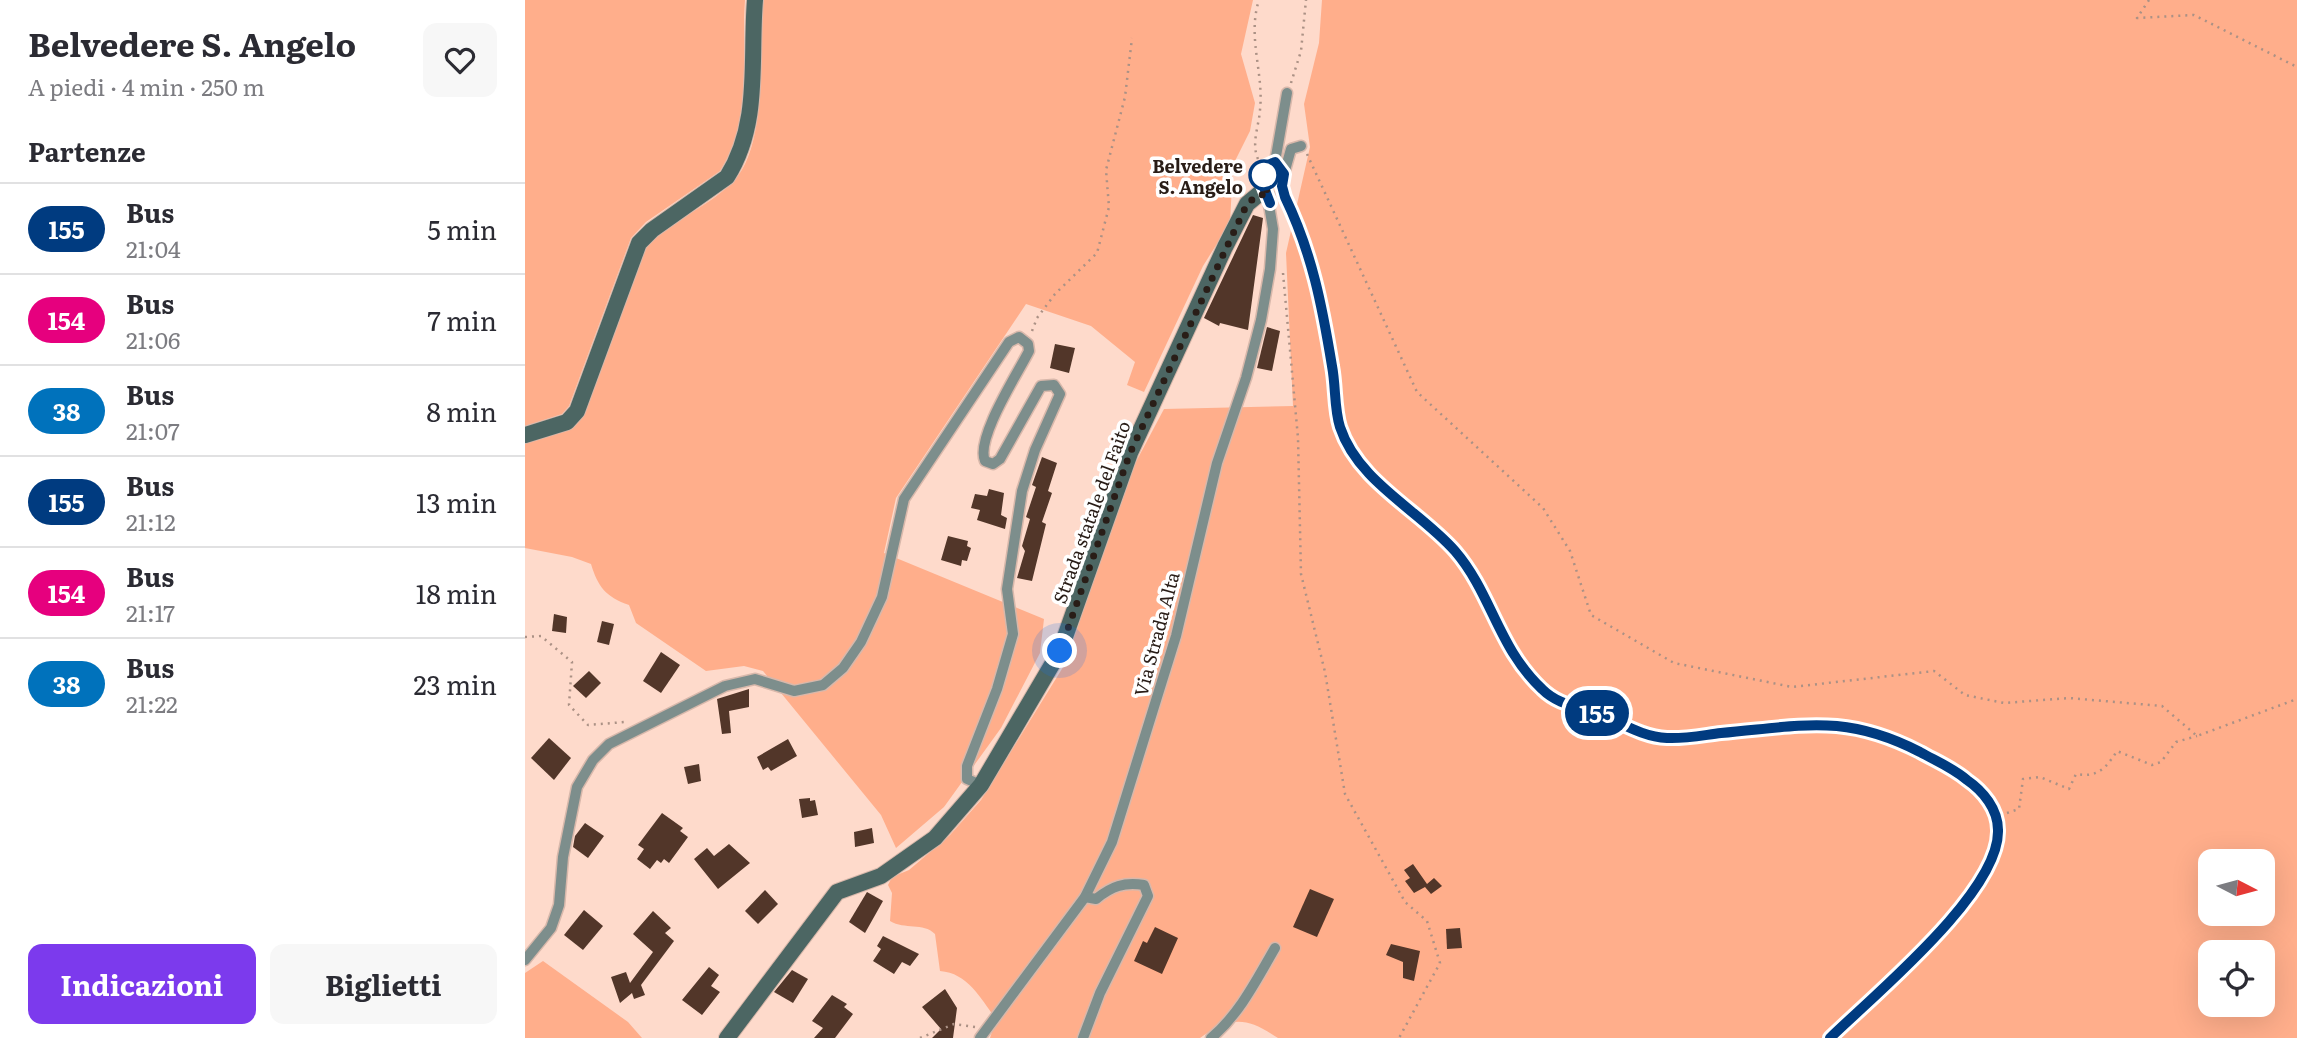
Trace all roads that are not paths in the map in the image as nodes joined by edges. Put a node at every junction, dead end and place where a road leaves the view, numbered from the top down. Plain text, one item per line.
1 (755, 0) edge
2 (1287, 93) road end
3 (1301, 146) road end
4 (1275, 162) junction
5 (1284, 174) junction
6 (1269, 200) junction
7 (525, 435) edge
8 (981, 785) junction
9 (1085, 897) junction
10 (1275, 948) dead end
11 (525, 960) edge
12 (983, 1034) edge
13 (727, 1038) edge
14 (1083, 1038) edge
15 (1211, 1038) edge
16 (1830, 1038) edge

1 - 7 street
2 - 4 street
3 - 5 street
4 - 5 street
4 - 6 street, Via Strada Alta
5 - 16 street
6 - 8 street, Strada statale del Faito
6 - 9 street, Via Strada Alta
8 - 11 street
8 - 13 street, Strada statale del Faito
9 - 12 street, Via Strada Alta
9 - 14 street
10 - 15 street

